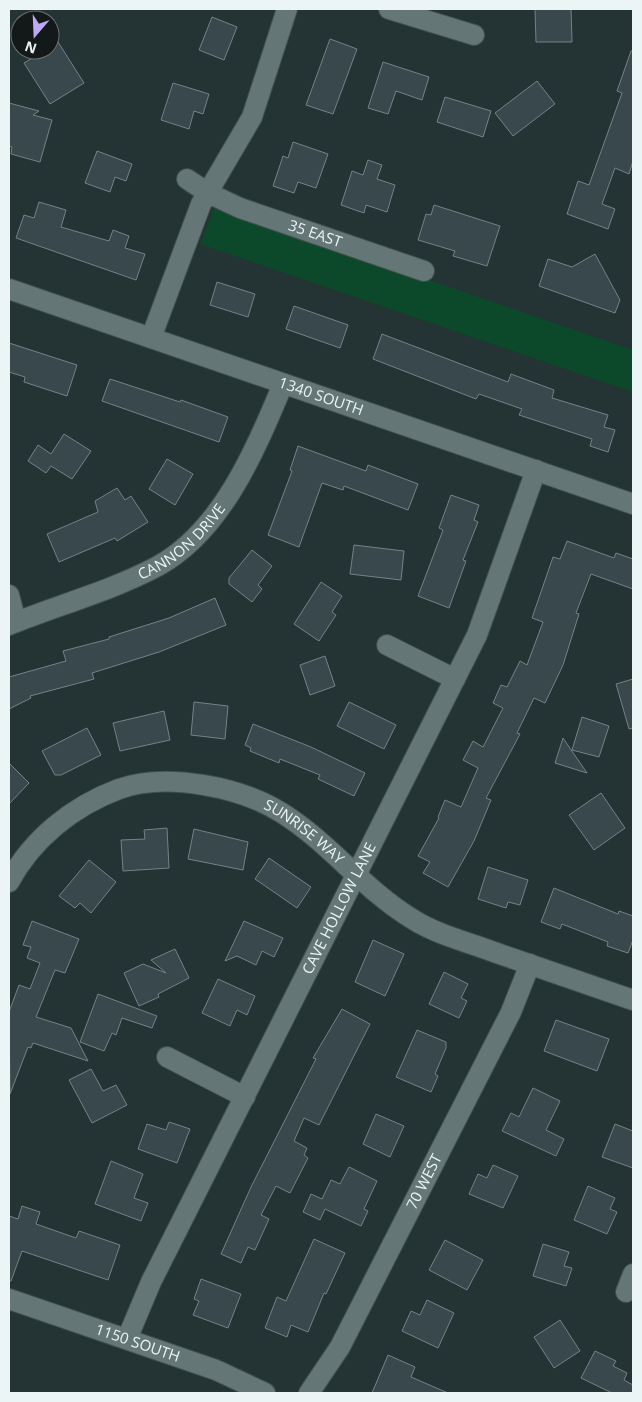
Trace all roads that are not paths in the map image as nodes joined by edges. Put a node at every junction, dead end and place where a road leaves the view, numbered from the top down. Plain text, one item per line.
1 (286, 9) edge
2 (389, 9) edge
3 (474, 35) dead end
4 (188, 179) dead end
5 (208, 193) junction
6 (424, 271) dead end
7 (9, 289) edge
8 (151, 338) junction
9 (283, 384) junction
10 (536, 470) junction
11 (633, 504) edge
12 (9, 594) edge
13 (13, 623) edge
14 (386, 645) dead end
15 (455, 679) junction
16 (358, 874) junction
17 (9, 882) edge
18 (530, 964) junction
19 (633, 1000) edge
20 (168, 1057) dead end
21 (245, 1097) junction
22 (9, 1299) edge
23 (127, 1339) junction
24 (265, 1393) edge
25 (309, 1393) edge

1 - 5 street
2 - 3 street
4 - 5 street, 35 EAST
5 - 6 street, 35 EAST
5 - 8 street
7 - 8 street, 1340 SOUTH
8 - 9 street, 1340 SOUTH
9 - 10 street, 1340 SOUTH
9 - 13 street, CANNON DRIVE
10 - 11 street, 1340 SOUTH
10 - 15 street, CAVE HOLLOW LANE
12 - 13 street
14 - 15 street
15 - 16 street, CAVE HOLLOW LANE
16 - 17 street, SUNRISE WAY
16 - 18 street, SUNRISE WAY
16 - 21 street, CAVE HOLLOW LANE
18 - 19 street, SUNRISE WAY
18 - 25 street, 70 WEST
20 - 21 street
21 - 23 street, CAVE HOLLOW LANE
22 - 23 street, 1150 SOUTH
23 - 24 street, 1150 SOUTH

